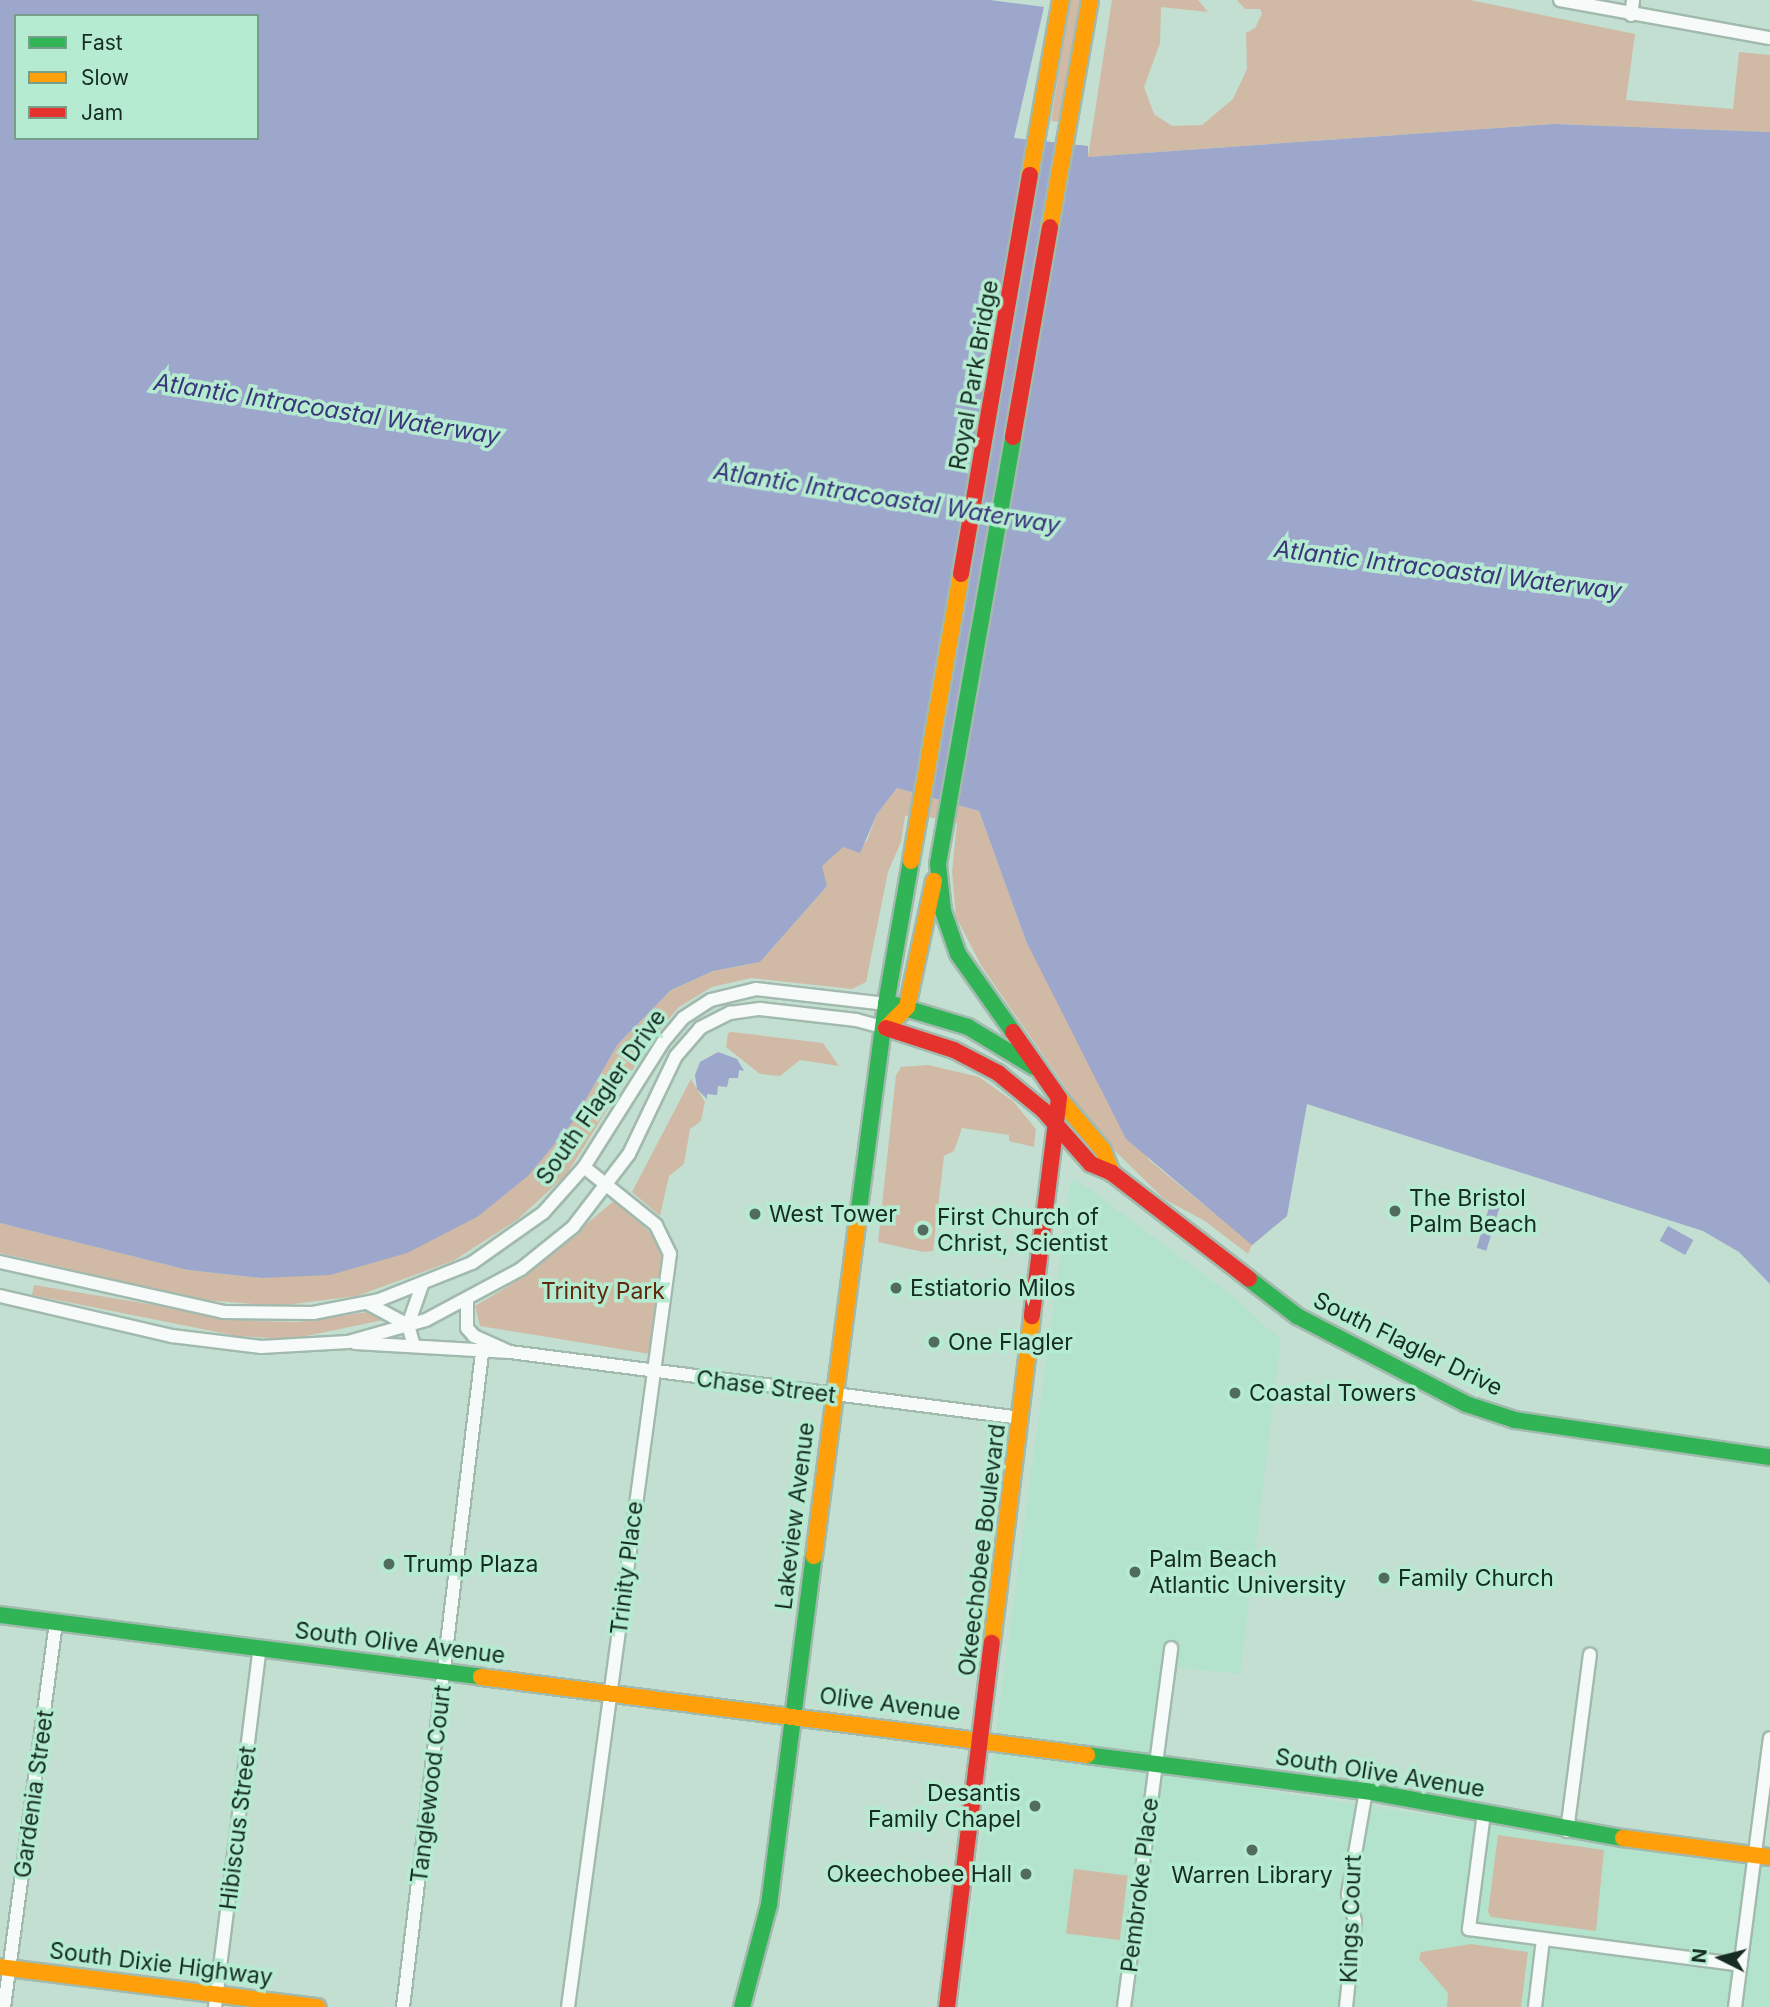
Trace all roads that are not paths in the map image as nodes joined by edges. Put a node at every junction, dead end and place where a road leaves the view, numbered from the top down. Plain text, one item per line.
1 (1061, 0) edge
2 (1090, 0) edge
3 (1560, 0) edge
4 (1633, 0) edge
5 (1631, 15) junction
6 (1770, 38) edge
7 (916, 832) joint
8 (939, 864) junction
9 (886, 1004) junction
10 (907, 1007) junction
11 (886, 1028) junction
12 (1034, 1067) junction
13 (1059, 1098) junction
14 (1056, 1125) junction
15 (584, 1167) junction
16 (1112, 1173) junction
17 (608, 1186) junction
18 (0, 1262) edge
19 (422, 1285) junction
20 (0, 1296) edge
21 (467, 1299) junction
22 (366, 1303) junction
23 (408, 1325) junction
24 (348, 1342) junction
25 (414, 1346) junction
26 (510, 1352) junction
27 (482, 1353) junction
28 (654, 1374) junction
29 (833, 1395) junction
30 (1021, 1418) junction
31 (1770, 1457) edge
32 (0, 1615) edge
33 (57, 1622) junction
34 (260, 1648) junction
35 (1171, 1648) dead end
36 (1590, 1654) dead end
37 (445, 1672) junction
38 (611, 1693) junction
39 (793, 1715) junction
40 (1770, 1738) edge
41 (981, 1739) junction
42 (1156, 1763) junction
43 (1366, 1791) junction
44 (1484, 1813) junction
45 (1567, 1830) junction
46 (1762, 1856) edge
47 (1544, 1939) junction
48 (1741, 1965) junction
49 (5, 1968) edge
50 (216, 2000) edge
51 (4, 2007) edge
52 (317, 2007) edge
53 (403, 2007) edge
54 (568, 2007) edge
55 (743, 2007) edge
56 (947, 2007) edge
57 (1124, 2007) edge
58 (1346, 2007) edge
59 (1535, 2007) edge
60 (1735, 2007) edge

1 - 7 main road, Royal Park Bridge
2 - 8 main road
3 - 5 street
4 - 5 street
5 - 6 street
7 - 9 main road, Lakeview Avenue
8 - 10 main road
8 - 12 main road
9 - 10 main road, South Flagler Drive
9 - 11 main road, Lakeview Avenue
9 - 15 street, South Flagler Drive
10 - 11 main road
10 - 12 main road, South Flagler Drive
11 - 14 main road, South Flagler Drive
11 - 17 street, South Flagler Drive
11 - 29 main road, Lakeview Avenue
12 - 13 main road, South Flagler Drive
13 - 14 main road, Okeechobee Boulevard
13 - 16 main road, South Flagler Drive
14 - 16 main road, South Flagler Drive
14 - 30 main road, Okeechobee Boulevard
15 - 17 street, Trinity Place
15 - 19 street, South Flagler Drive
16 - 31 main road, South Flagler Drive
17 - 21 street, South Flagler Drive
17 - 28 street, Trinity Place
18 - 22 street, South Flagler Drive
19 - 22 street, South Flagler Drive
19 - 23 street
20 - 24 street, South Flagler Drive
21 - 23 street, South Flagler Drive
21 - 26 street, Chase Street
22 - 23 street
23 - 24 street, South Flagler Drive
23 - 25 street
24 - 25 street, Chase Street
25 - 27 street, Chase Street
26 - 27 street, Chase Street
26 - 28 street, Chase Street
27 - 37 street, Tanglewood Court
28 - 29 street, Chase Street
28 - 38 street, Trinity Place
29 - 30 street, Chase Street
29 - 39 main road, Lakeview Avenue
30 - 41 main road, Okeechobee Boulevard
32 - 33 main road, South Olive Avenue
33 - 34 main road, South Olive Avenue
33 - 49 street, Gardenia Street
34 - 37 main road, South Olive Avenue
34 - 50 street, Hibiscus Street
35 - 42 street, Pembroke Place
36 - 45 street
37 - 38 main road, South Olive Avenue
37 - 53 street, Tanglewood Court
38 - 39 main road, South Olive Avenue
38 - 54 street, Trinity Place
39 - 41 main road, Olive Avenue
39 - 55 main road, Lakeview Avenue
40 - 46 street
41 - 42 main road, South Olive Avenue
41 - 56 main road, Okeechobee Boulevard
42 - 43 main road, South Olive Avenue
42 - 57 street, Pembroke Place
43 - 44 main road, South Olive Avenue
43 - 58 street, Kings Court
44 - 45 main road, South Olive Avenue
44 - 47 street
45 - 46 main road, South Olive Avenue
46 - 48 street
47 - 48 street
47 - 59 street
48 - 60 street
49 - 50 main road, South Dixie Highway
49 - 51 street, Gardenia Street
50 - 52 main road, South Dixie Highway

